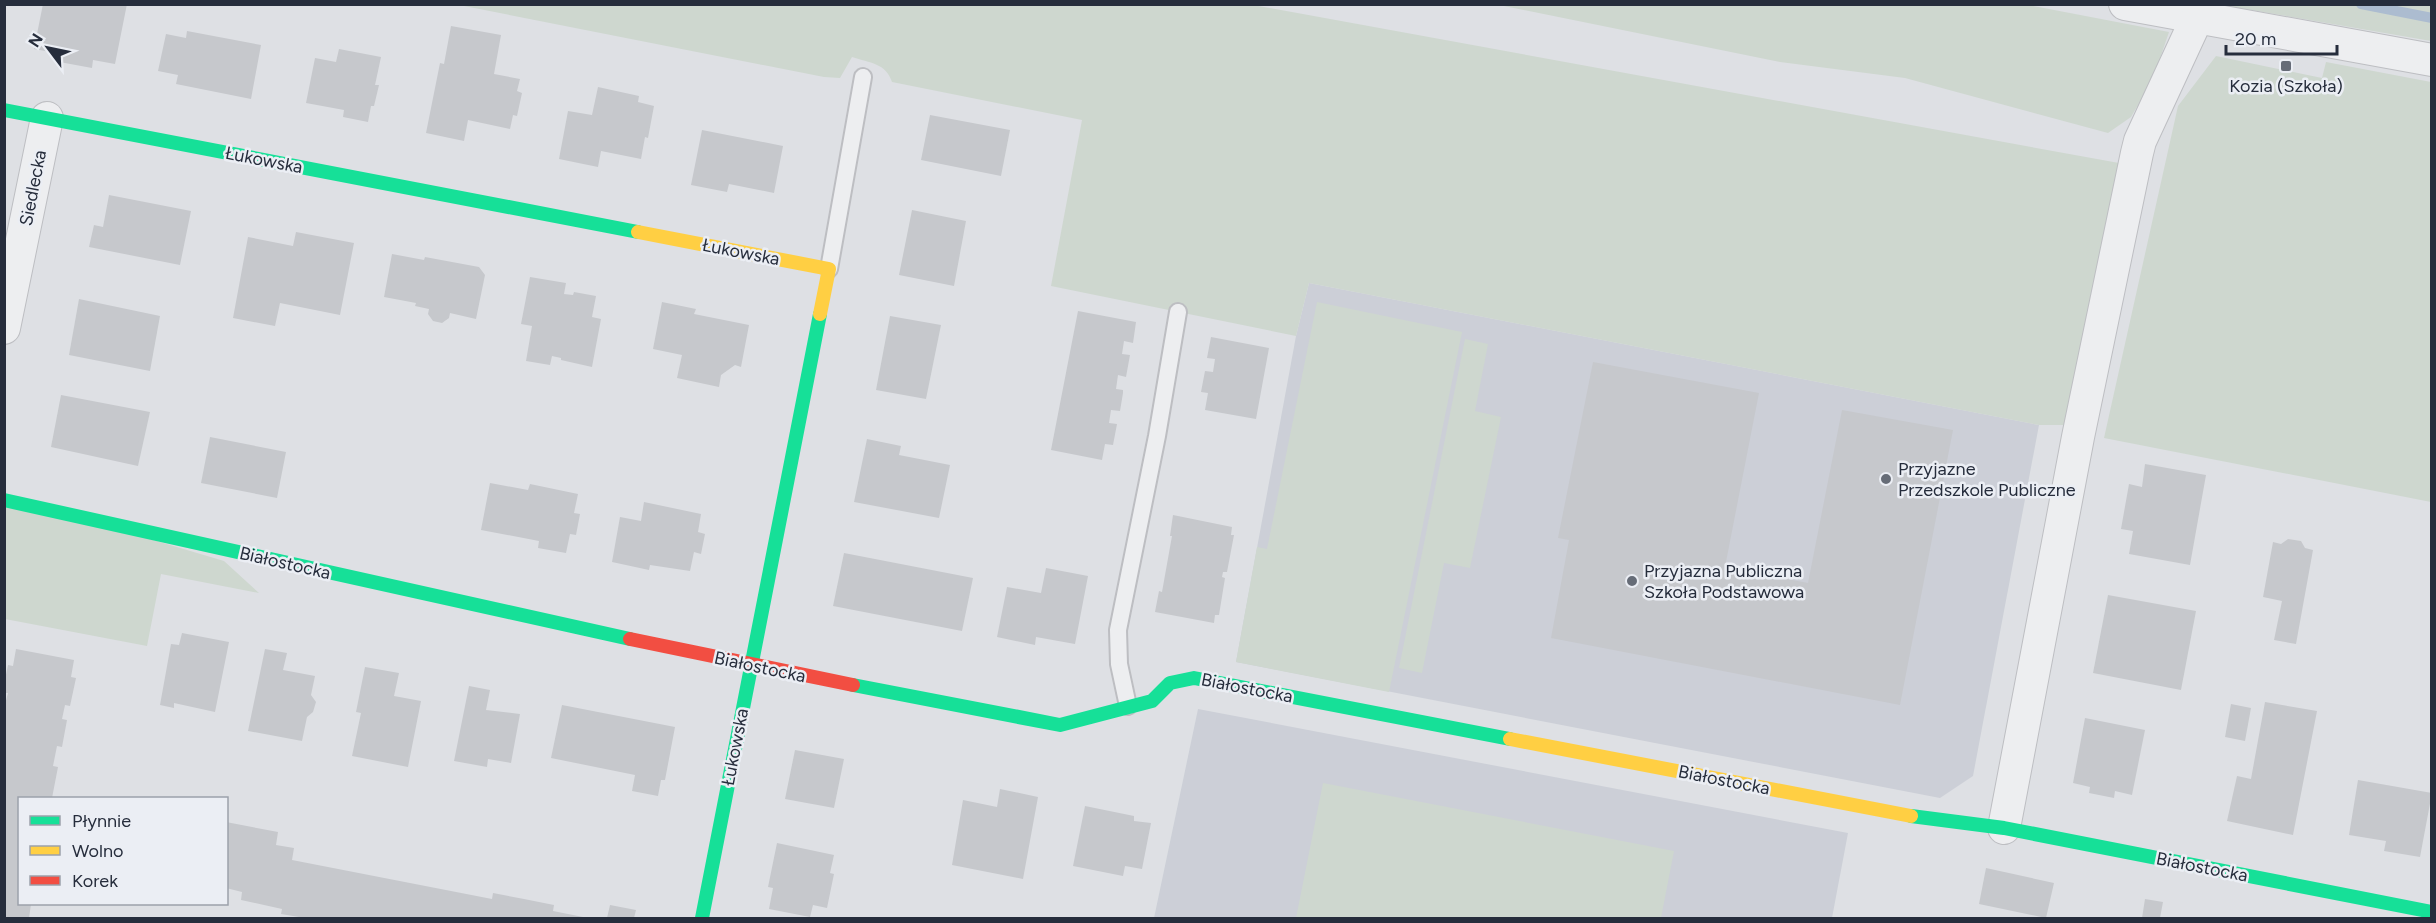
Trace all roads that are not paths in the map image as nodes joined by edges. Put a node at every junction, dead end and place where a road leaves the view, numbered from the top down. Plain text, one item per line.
1 (2125, 4) edge
2 (2197, 18) junction
3 (2432, 60) edge
4 (863, 77) dead end
5 (4, 110) edge
6 (46, 118) junction
7 (829, 269) junction
8 (1178, 312) dead end
9 (4, 328) edge
10 (4, 500) edge
11 (751, 666) junction
12 (1128, 706) junction
13 (2004, 828) junction
14 (2365, 909) edge
15 (2432, 912) edge
16 (702, 918) edge

1 - 2 street
2 - 3 street
2 - 13 street
4 - 7 lane
5 - 6 street, Łukowska
6 - 7 street, Łukowska
6 - 9 street, Siedlecka
7 - 11 street, Łukowska
8 - 12 lane
10 - 11 street, Białostocka
11 - 12 street, Białostocka
11 - 16 street, Łukowska
12 - 13 street, Białostocka
13 - 14 street, Białostocka
14 - 15 street, Białostocka

